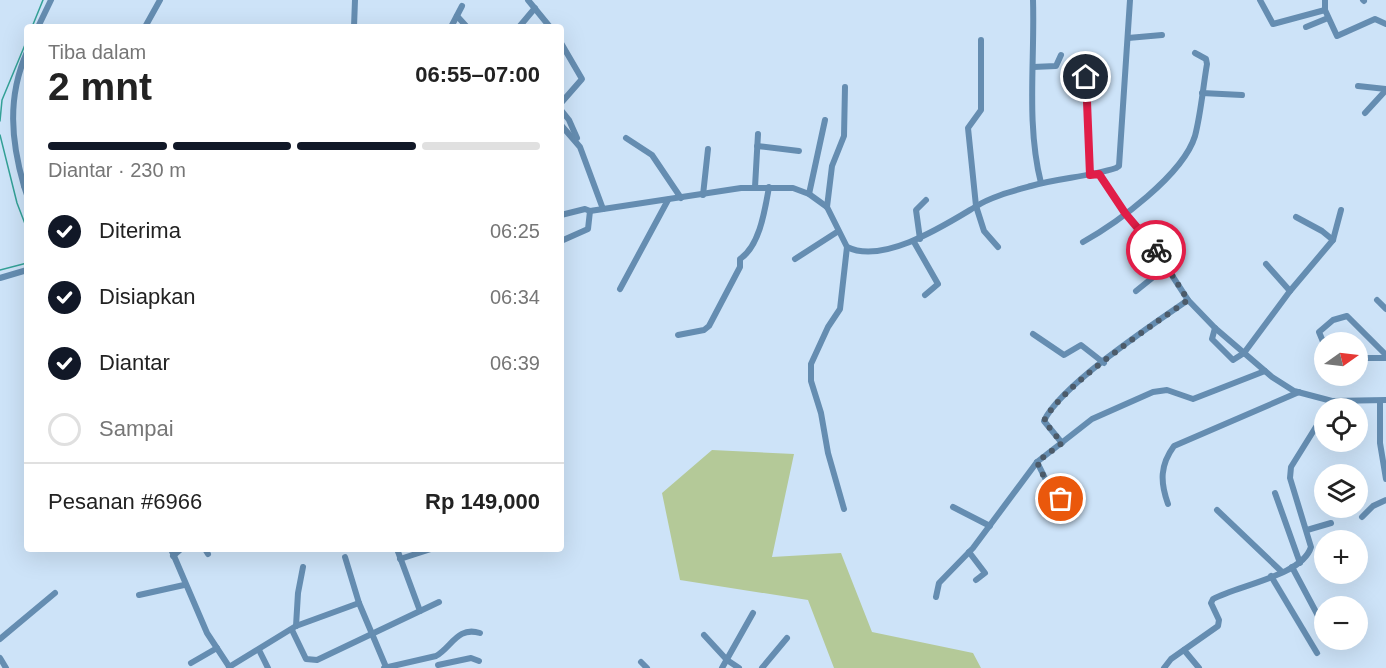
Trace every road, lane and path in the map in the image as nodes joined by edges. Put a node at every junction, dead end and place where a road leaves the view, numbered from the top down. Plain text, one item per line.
1 (51, 0) edge
2 (160, 0) edge
3 (356, 0) edge
4 (528, 0) edge
5 (1033, 0) edge
6 (1130, 0) edge
7 (1260, 0) edge
8 (1325, 0) edge
9 (462, 6) dead end
10 (535, 8) junction
11 (1325, 10) junction
12 (457, 16) junction
13 (1328, 18) junction
14 (39, 24) edge
15 (148, 24) edge
16 (354, 24) edge
17 (453, 24) edge
18 (464, 24) edge
19 (522, 24) edge
20 (548, 24) edge
21 (1386, 24) edge
22 (1306, 27) dead end
23 (1162, 35) dead end
24 (1128, 38) junction
25 (981, 40) dead end
26 (564, 48) edge
27 (1196, 53) dead end
28 (1061, 55) dead end
29 (24, 63) edge
30 (1033, 67) junction
31 (1086, 77) dead end
32 (1359, 86) dead end
33 (845, 87) dead end
34 (1386, 89) edge
35 (1202, 93) junction
36 (1242, 95) dead end
37 (564, 100) edge
38 (1365, 113) dead end
39 (564, 114) edge
40 (825, 120) dead end
41 (564, 128) edge
42 (758, 134) dead end
43 (626, 138) dead end
44 (577, 142) junction
45 (757, 146) junction
46 (708, 149) dead end
47 (799, 151) dead end
48 (1099, 174) junction
49 (1090, 175) junction
50 (24, 178) edge
51 (1041, 183) junction
52 (755, 187) junction
53 (769, 187) junction
54 (808, 194) junction
55 (703, 195) junction
56 (681, 198) junction
57 (668, 200) junction
58 (926, 200) dead end
59 (976, 206) junction
60 (827, 207) junction
61 (603, 209) junction
62 (1341, 210) dead end
63 (590, 211) junction
64 (1125, 213) junction
65 (564, 214) edge
66 (1296, 217) dead end
67 (837, 232) junction
68 (1333, 240) junction
69 (564, 241) edge
70 (917, 241) junction
71 (1083, 242) dead end
72 (848, 247) junction
73 (998, 247) dead end
74 (795, 259) dead end
75 (1266, 264) dead end
76 (1167, 266) junction
77 (24, 271) edge
78 (0, 278) edge
79 (620, 289) dead end
80 (1136, 291) dead end
81 (1290, 291) junction
82 (925, 296) dead end
83 (1188, 300) junction
84 (1377, 300) dead end
85 (1386, 309) edge
86 (1215, 328) junction
87 (1319, 332) edge
88 (1362, 332) edge
89 (1033, 334) dead end
90 (678, 335) dead end
91 (1368, 338) edge
92 (1244, 353) junction
93 (1386, 357) edge
94 (1368, 358) edge
95 (1104, 363) junction
96 (1265, 371) junction
97 (1299, 392) junction
98 (1319, 398) edge
99 (1383, 400) edge
100 (1368, 401) edge
101 (1314, 430) edge
102 (1062, 443) junction
103 (1037, 462) junction
104 (1386, 479) edge
105 (1073, 494) dead end
106 (1275, 494) dead end
107 (1386, 500) edge
108 (1168, 504) dead end
109 (953, 507) dead end
110 (844, 509) dead end
111 (1217, 510) dead end
112 (1368, 511) edge
113 (1331, 523) dead end
114 (990, 526) junction
115 (1307, 530) junction
116 (172, 552) edge
117 (398, 552) edge
118 (422, 552) edge
119 (969, 552) junction
120 (345, 557) dead end
121 (400, 559) junction
122 (1300, 563) junction
123 (303, 567) dead end
124 (1292, 567) junction
125 (1282, 572) junction
126 (1271, 576) junction
127 (976, 580) dead end
128 (184, 585) junction
129 (55, 593) dead end
130 (139, 596) dead end
131 (936, 597) dead end
132 (440, 602) dead end
133 (358, 603) junction
134 (1314, 608) edge
135 (420, 611) junction
136 (753, 613) dead end
137 (294, 628) junction
138 (370, 633) junction
139 (480, 633) dead end
140 (704, 635) dead end
141 (787, 638) dead end
142 (0, 639) edge
143 (217, 648) junction
144 (259, 650) junction
145 (1184, 650) junction
146 (1317, 653) dead end
147 (436, 656) junction
148 (0, 658) edge
149 (727, 660) junction
150 (479, 661) dead end
151 (641, 662) dead end
152 (191, 663) dead end
153 (407, 665) edge
154 (439, 666) edge
155 (386, 667) edge
156 (6, 668) edge
157 (230, 668) edge
158 (268, 668) edge
159 (647, 668) edge
160 (722, 668) edge
161 (739, 668) edge
162 (762, 668) edge
163 (1164, 668) edge
164 (1198, 668) edge

1 - 14 street
2 - 15 street
3 - 16 street
4 - 10 street
5 - 30 street
6 - 24 street
7 - 11 street
8 - 11 street
9 - 12 street
10 - 19 street
10 - 20 street
11 - 13 street
12 - 17 street
12 - 18 street
13 - 21 street
13 - 22 street
23 - 24 street
24 - 48 street
25 - 59 street
26 - 37 street
27 - 35 street
28 - 30 street
29 - 50 street
30 - 51 street
31 - 49 street
32 - 34 street
33 - 60 street
34 - 38 street
35 - 36 street
35 - 64 street
39 - 44 street
40 - 54 street
41 - 44 street
42 - 45 street
43 - 56 street
44 - 61 street
45 - 47 street
45 - 52 street
46 - 55 street
48 - 49 street
48 - 64 street
49 - 51 street
51 - 59 street
52 - 53 street
52 - 55 street
53 - 54 street
53 - 90 street
54 - 60 street
55 - 56 street
56 - 57 street
57 - 61 street
57 - 79 street
58 - 70 street
59 - 70 street
59 - 73 street
60 - 67 street
61 - 63 street
62 - 68 street
63 - 65 street
63 - 69 street
64 - 71 street
64 - 76 street
66 - 68 street
67 - 72 street
67 - 74 street
68 - 81 street
70 - 72 street
70 - 82 street
72 - 110 street
75 - 81 street
76 - 80 street
76 - 83 street
77 - 78 street
81 - 92 street
83 - 86 street
83 - 95 street
84 - 85 street
86 - 92 street
86 - 92 street
87 - 88 street
89 - 95 street
91 - 93 street
92 - 96 street
93 - 94 street
95 - 102 street
96 - 97 street
96 - 102 street
97 - 98 street
97 - 108 street
99 - 100 street
99 - 104 street
101 - 115 street
102 - 103 street
103 - 105 street
103 - 114 street
106 - 122 street
107 - 112 street
109 - 114 street
111 - 125 street
113 - 115 street
114 - 119 street
115 - 122 street
116 - 128 street
117 - 121 street
118 - 121 street
119 - 127 street
119 - 131 street
120 - 133 street
121 - 135 street
122 - 124 street
123 - 137 street
124 - 125 street
124 - 134 street
125 - 126 street
126 - 145 street
126 - 146 street
128 - 130 street
128 - 143 street
129 - 142 street
132 - 135 street
133 - 137 street
133 - 138 street
135 - 138 street
136 - 149 street
137 - 138 street
137 - 144 street
138 - 155 street
139 - 147 street
140 - 149 street
141 - 162 street
143 - 152 street
143 - 157 street
144 - 157 street
144 - 158 street
145 - 163 street
145 - 164 street
147 - 153 street
147 - 154 street
148 - 156 street
149 - 160 street
149 - 161 street
150 - 154 street
151 - 159 street
153 - 155 street

